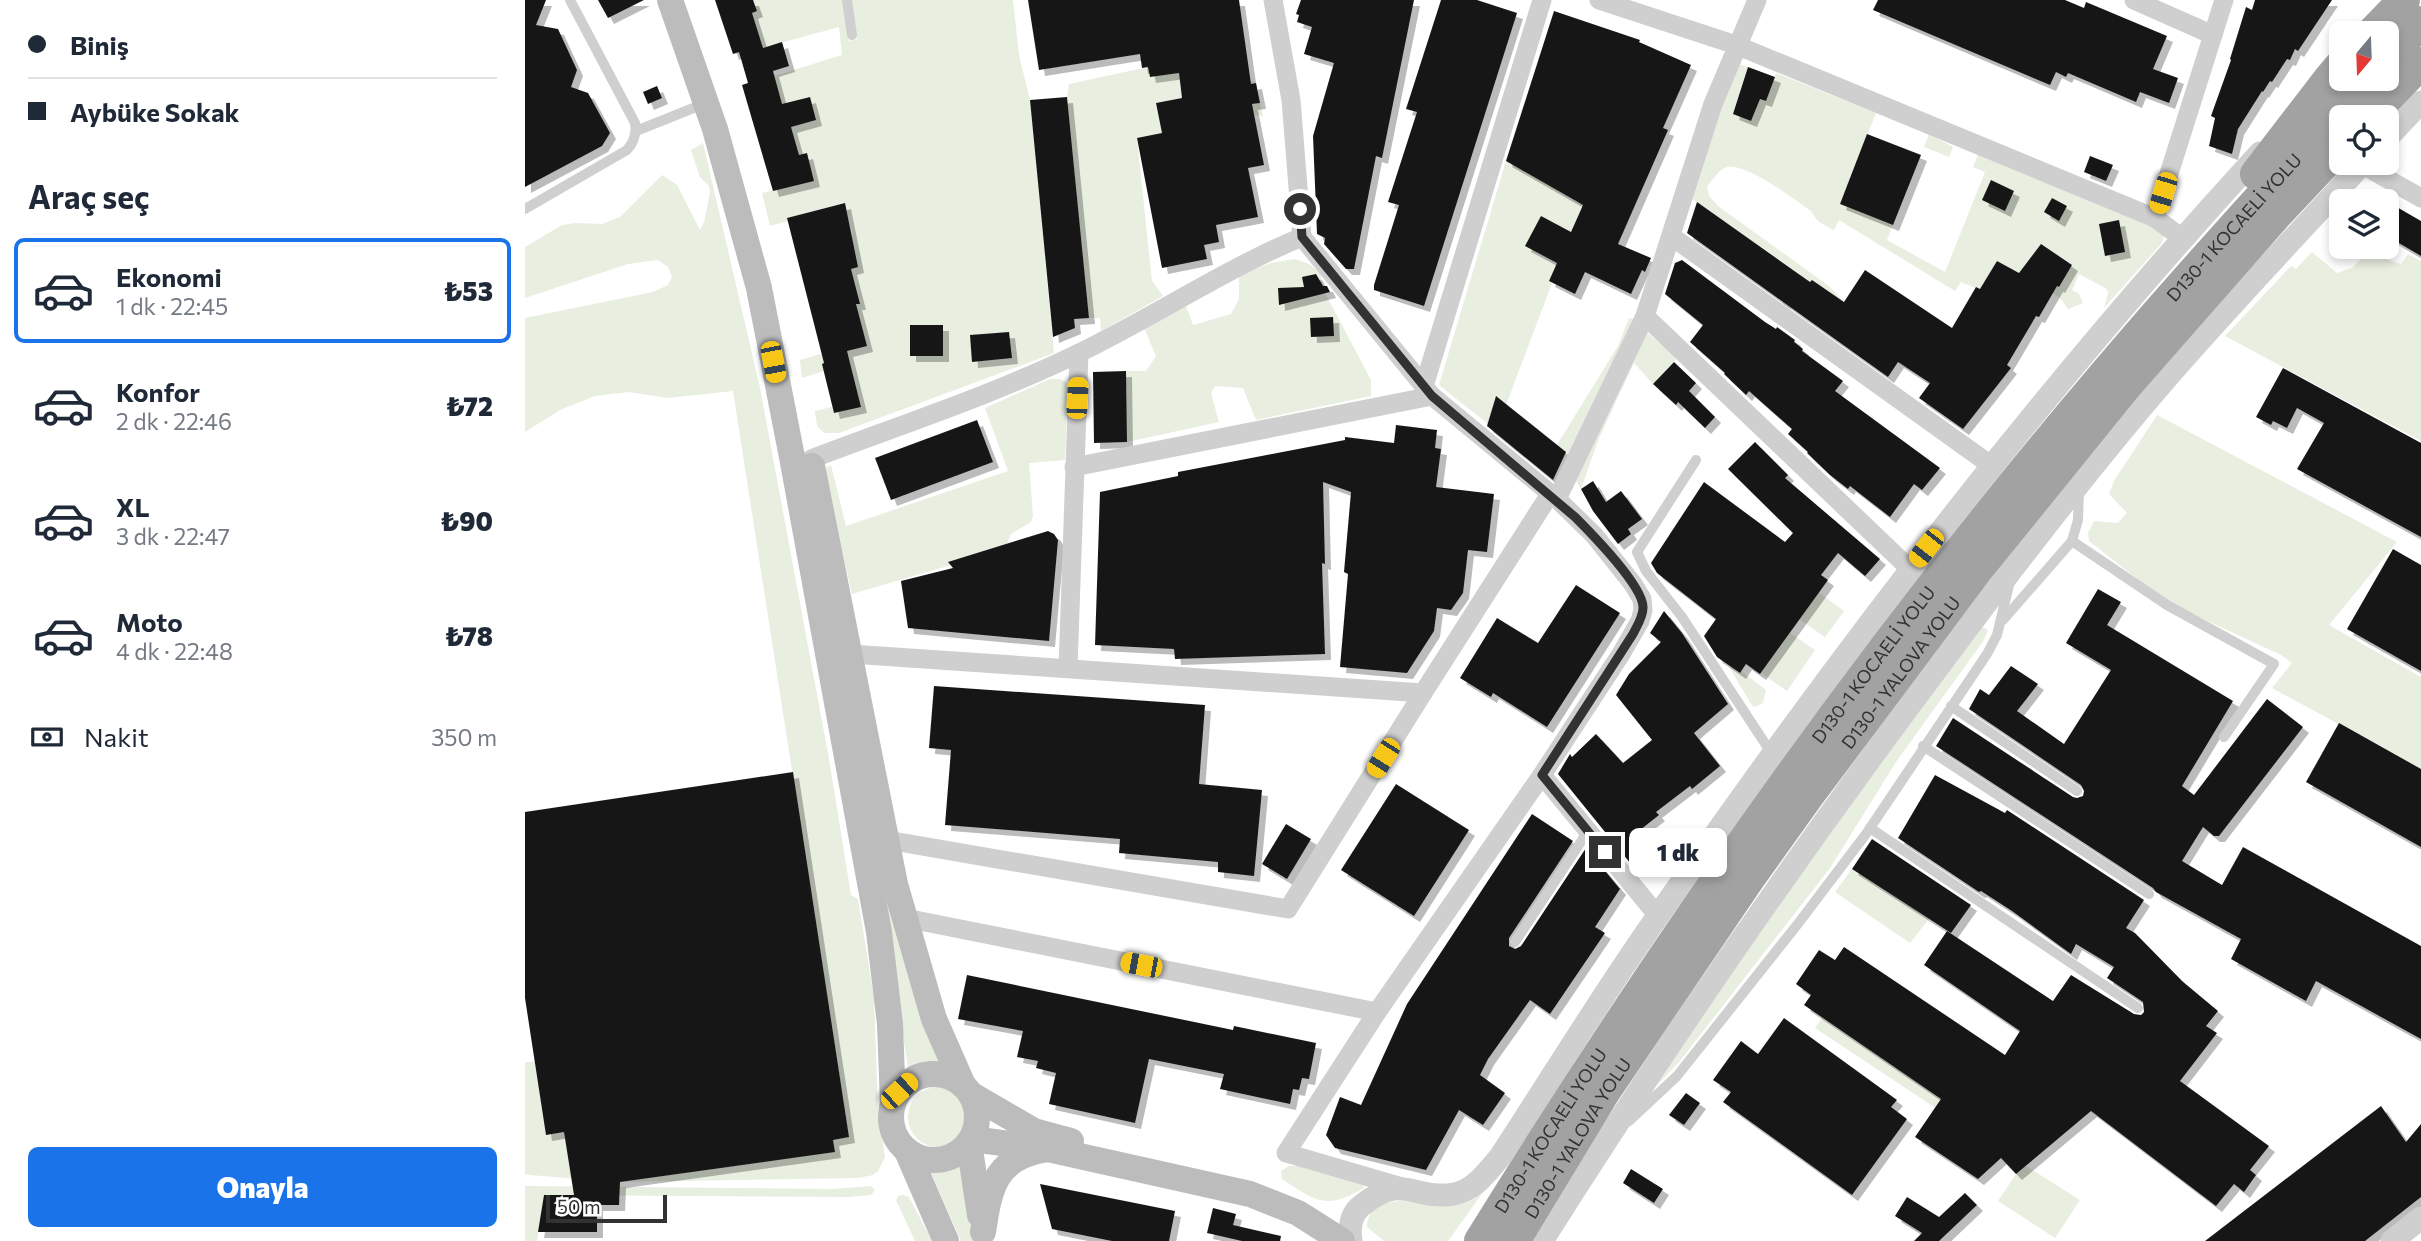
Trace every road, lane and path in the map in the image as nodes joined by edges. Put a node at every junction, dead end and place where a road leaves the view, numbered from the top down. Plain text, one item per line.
1 (570, 0) edge
2 (670, 0) edge
3 (687, 0) edge
4 (847, 0) edge
5 (1273, 0) edge
6 (1542, 0) edge
7 (1599, 0) edge
8 (1757, 0) edge
9 (2134, 0) edge
10 (2224, 0) edge
11 (2404, 0) edge
12 (2384, 21) edge
13 (2421, 22) edge
14 (852, 35) dead end
15 (2213, 35) junction
16 (1736, 45) junction
17 (2399, 46) edge
18 (2421, 63) edge
19 (2421, 78) edge
20 (2329, 79) edge
21 (2329, 80) edge
22 (2358, 91) edge
23 (2421, 102) edge
24 (706, 103) junction
25 (2381, 105) edge
26 (2392, 105) edge
27 (2399, 125) edge
28 (636, 131) junction
29 (2329, 174) edge
30 (2337, 175) edge
31 (2382, 175) edge
32 (2421, 198) edge
33 (525, 209) edge
34 (2155, 218) junction
35 (1671, 236) junction
36 (1302, 237) junction
37 (2182, 238) junction
38 (1645, 316) junction
39 (1079, 353) junction
40 (2103, 375) junction
41 (1428, 391) junction
42 (811, 459) junction
43 (1696, 460) dead end
44 (1991, 466) junction
45 (1075, 467) junction
46 (2079, 485) junction
47 (1553, 497) junction
48 (2072, 541) junction
49 (2013, 568) junction
50 (1910, 569) junction
51 (2000, 622) junction
52 (851, 654) junction
53 (1068, 668) junction
54 (1423, 694) junction
55 (1951, 706) junction
56 (2224, 737) dead end
57 (1923, 746) junction
58 (1772, 754) junction
59 (1542, 775) junction
60 (2077, 791) dead end
61 (1870, 828) junction
62 (1588, 831) junction
63 (887, 840) junction
64 (2149, 894) dead end
65 (1658, 916) junction
66 (905, 918) junction
67 (1515, 942) dead end
68 (2138, 1008) dead end
69 (1377, 1012) junction
70 (967, 1090) junction
71 (893, 1103) junction
72 (970, 1141) junction
73 (1601, 1148) junction
74 (1048, 1149) junction
75 (907, 1151) junction
76 (1412, 1189) junction
77 (2421, 1218) edge
78 (984, 1237) edge
79 (1489, 1238) edge
80 (1352, 1239) edge
81 (946, 1241) edge
82 (1542, 1241) edge
83 (2392, 1241) edge

1 - 28 lane
2 - 24 main road
3 - 42 main road
4 - 14 lane
5 - 36 street
6 - 41 street
7 - 16 street
8 - 16 street
9 - 15 street
10 - 15 street
11 - 12 highway
13 - 17 highway
15 - 34 street
16 - 34 street
16 - 35 street
18 - 25 highway
19 - 26 highway
20 - 37 street
21 - 40 highway
22 - 40 highway, D130-1 KOCAELİ YOLU
23 - 27 street
24 - 28 lane
24 - 71 main road
28 - 33 lane
29 - 79 highway, D130-1 YALOVA YOLU
30 - 46 street
31 - 32 street
34 - 37 street
35 - 38 street
35 - 44 street
36 - 39 street
36 - 41 street
37 - 44 street
38 - 47 street
38 - 50 street
39 - 42 street
39 - 45 street
40 - 79 highway, D130-1 KOCAELİ YOLU
41 - 45 street
41 - 47 street
42 - 52 main road
43 - 58 lane
44 - 50 street
45 - 53 street
46 - 48 lane
46 - 49 street
47 - 54 street
47 - 59 street
48 - 51 lane
48 - 56 lane
49 - 51 lane
49 - 73 street
50 - 58 street
51 - 55 lane
52 - 53 street
52 - 63 main road
53 - 54 street
54 - 63 street
55 - 57 lane
55 - 60 lane
57 - 61 lane
57 - 64 lane
58 - 65 street
59 - 62 street
59 - 69 street
61 - 68 lane
61 - 73 lane
62 - 65 street
62 - 67 lane
63 - 66 main road
65 - 76 street
66 - 69 street
66 - 70 main road
69 - 76 street
70 - 71 main road
70 - 72 main road
70 - 80 main road
71 - 75 main road
72 - 74 main road
72 - 75 main road
72 - 78 main road
73 - 82 street
74 - 78 main road
74 - 80 main road
75 - 81 main road
76 - 80 street
77 - 83 street

